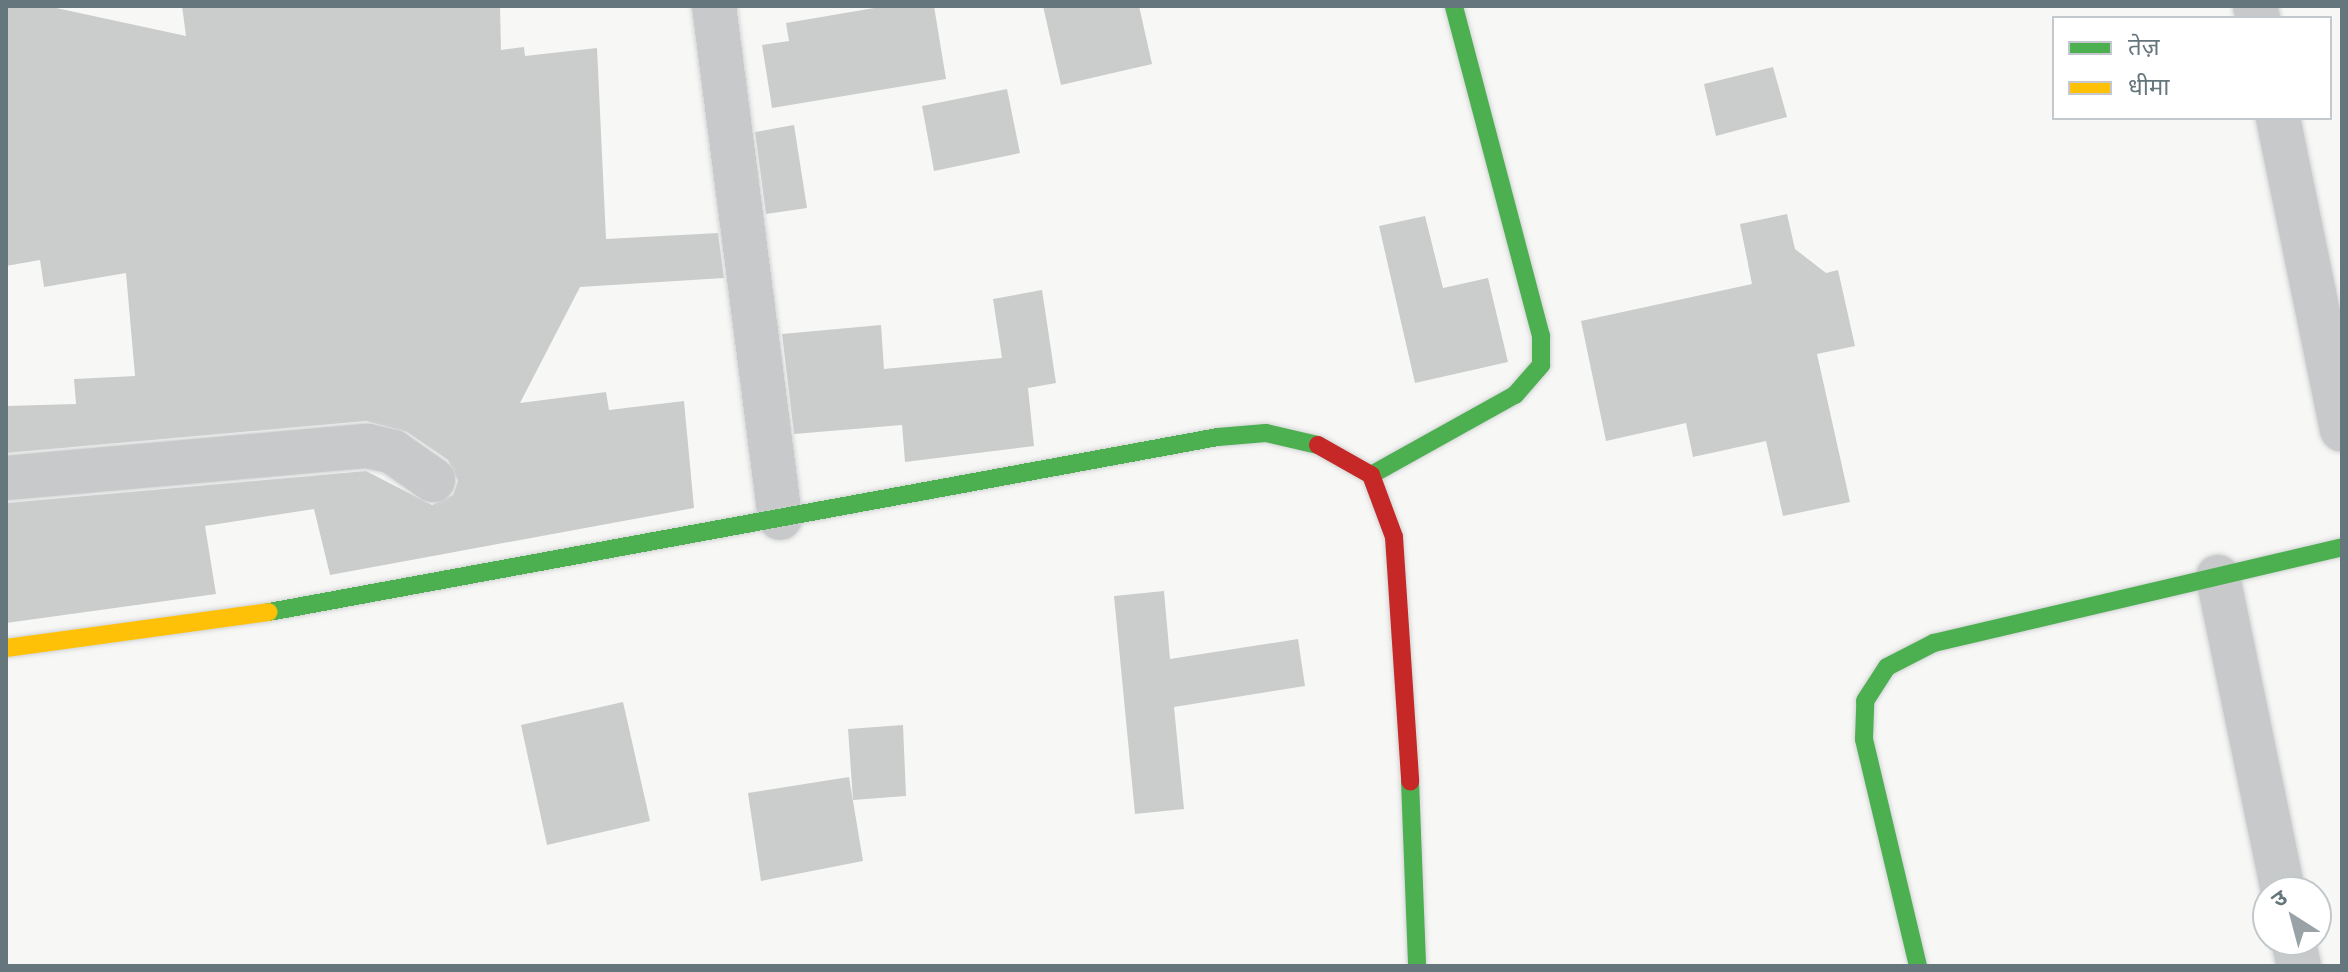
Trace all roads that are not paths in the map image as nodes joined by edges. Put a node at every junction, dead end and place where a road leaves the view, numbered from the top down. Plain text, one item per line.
1 (714, 6) edge
2 (1454, 6) edge
3 (2278, 120) edge
4 (2342, 429) edge
5 (1371, 475) junction
6 (6, 478) edge
7 (433, 480) dead end
8 (780, 518) junction
9 (2342, 547) edge
10 (2218, 577) junction
11 (6, 648) edge
12 (2280, 876) edge
13 (1417, 966) edge
14 (1918, 966) edge

1 - 8 street
2 - 5 street
3 - 4 street
5 - 8 street
5 - 13 street
6 - 7 street
8 - 11 street
9 - 10 street
10 - 12 street
10 - 14 street

